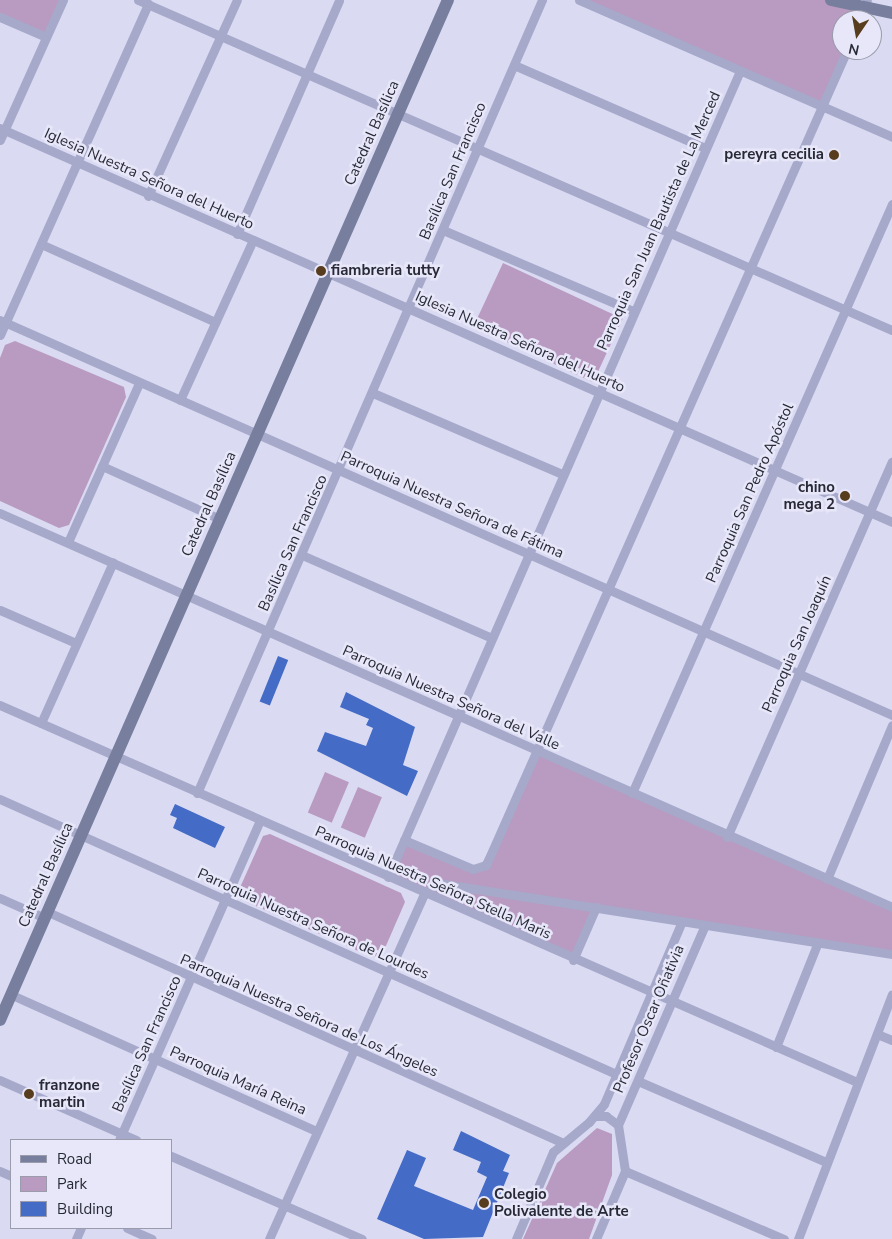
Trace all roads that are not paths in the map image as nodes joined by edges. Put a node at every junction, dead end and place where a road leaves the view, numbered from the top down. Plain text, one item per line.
1 (63, 0) edge
2 (138, 0) edge
3 (237, 0) edge
4 (339, 0) edge
5 (448, 0) edge
6 (542, 0) edge
7 (579, 0) edge
8 (831, 0) edge
9 (148, 4) junction
10 (866, 4) edge
11 (892, 13) edge
12 (0, 17) edge
13 (220, 35) junction
14 (46, 37) junction
15 (842, 60) edge
16 (514, 65) junction
17 (740, 71) junction
18 (306, 72) junction
19 (821, 107) junction
20 (398, 113) junction
21 (2, 129) edge
22 (892, 137) edge
23 (0, 140) edge
24 (478, 147) junction
25 (705, 148) junction
26 (77, 163) junction
27 (148, 196) junction
28 (892, 204) edge
29 (442, 230) junction
30 (669, 232) junction
31 (236, 234) junction
32 (254, 240) junction
33 (41, 244) junction
34 (749, 267) junction
35 (329, 272) junction
36 (409, 308) junction
37 (845, 309) junction
38 (633, 311) junction
39 (3, 322) edge
40 (215, 322) junction
41 (892, 330) edge
42 (0, 335) edge
43 (139, 383) junction
44 (599, 392) junction
45 (373, 393) junction
46 (180, 400) junction
47 (680, 428) junction
48 (258, 434) junction
49 (892, 462) edge
50 (102, 466) junction
51 (340, 470) junction
52 (775, 470) junction
53 (562, 474) junction
54 (870, 512) junction
55 (0, 513) edge
56 (220, 519) junction
57 (892, 522) edge
58 (68, 542) junction
59 (527, 553) junction
60 (302, 555) junction
61 (113, 562) junction
62 (608, 590) junction
63 (187, 595) junction
64 (0, 610) edge
65 (268, 633) junction
66 (704, 633) junction
67 (490, 637) junction
68 (76, 643) junction
69 (798, 674) junction
70 (0, 705) edge
71 (457, 715) junction
72 (892, 715) edge
73 (40, 723) junction
74 (892, 725) edge
75 (538, 750) junction
76 (116, 756) junction
77 (197, 793) junction
78 (632, 794) junction
79 (0, 799) edge
80 (260, 821) junction
81 (81, 834) junction
82 (727, 836) junction
83 (404, 840) junction
84 (388, 878) junction
85 (827, 879) junction
86 (424, 894) junction
87 (0, 898) edge
88 (225, 901) junction
89 (892, 907) edge
90 (596, 908) junction
91 (46, 915) junction
92 (682, 921) junction
93 (705, 925) junction
94 (818, 942) junction
95 (892, 954) edge
96 (573, 960) junction
97 (389, 972) junction
98 (190, 979) junction
99 (892, 994) edge
100 (650, 995) junction
101 (6, 1000) edge
102 (670, 1003) junction
103 (0, 1020) edge
104 (877, 1034) junction
105 (892, 1040) edge
106 (776, 1047) junction
107 (353, 1050) junction
108 (155, 1058) junction
109 (616, 1074) junction
110 (0, 1080) edge
111 (638, 1081) junction
112 (857, 1082) junction
113 (596, 1116) junction
114 (618, 1125) junction
115 (316, 1131) junction
116 (120, 1137) edge
117 (561, 1142) junction
118 (172, 1156) edge
119 (826, 1162) junction
120 (624, 1171) junction
121 (284, 1204) junction
122 (129, 1229) edge
123 (152, 1239) edge
124 (269, 1239) edge
125 (362, 1239) edge
126 (516, 1239) edge
127 (596, 1239) edge
128 (784, 1239) edge
129 (798, 1239) edge

1 - 14 street
2 - 9 street
3 - 13 street
4 - 18 street
5 - 20 main road, Catedral Basílica
6 - 16 street, Basílica San Francisco
7 - 17 street
8 - 10 main road
9 - 13 street
9 - 26 street
10 - 11 main road
12 - 14 street
13 - 18 street
13 - 27 street
14 - 21 street
15 - 19 street
16 - 24 street, Basílica San Francisco
16 - 25 street
17 - 19 street
17 - 25 street, Parroquia San Juan Bautista de La Merced
18 - 20 street
18 - 31 street
19 - 22 street
19 - 34 street
20 - 24 street
20 - 35 main road, Catedral Basílica
21 - 23 street
21 - 26 street, Iglesia Nuestra Señora del Huerto
24 - 29 street, Basílica San Francisco
24 - 30 street
25 - 30 street, Parroquia San Juan Bautista de La Merced
26 - 27 street, Iglesia Nuestra Señora del Huerto
26 - 33 street
27 - 31 street, Iglesia Nuestra Señora del Huerto
28 - 37 street, Parroquia San Pedro Apóstol
29 - 36 street, Basílica San Francisco
29 - 38 street
30 - 34 street
30 - 38 street, Parroquia San Juan Bautista de La Merced
31 - 32 street, Iglesia Nuestra Señora del Huerto
32 - 35 street, Iglesia Nuestra Señora del Huerto
32 - 40 street
33 - 39 street
33 - 40 street
34 - 37 street
34 - 47 street
35 - 36 street, Iglesia Nuestra Señora del Huerto
35 - 48 main road, Catedral Basílica
36 - 44 street, Iglesia Nuestra Señora del Huerto
36 - 45 street, Basílica San Francisco
37 - 41 street
37 - 52 street, Parroquia San Pedro Apóstol
38 - 44 street, Parroquia San Juan Bautista de La Merced
39 - 42 street
39 - 43 street, Parroquia Nuestra Señora de Fátima
40 - 46 street
43 - 46 street, Parroquia Nuestra Señora de Fátima
43 - 50 street
44 - 47 street, Iglesia Nuestra Señora del Huerto
44 - 53 street, Parroquia San Juan Bautista de La Merced
45 - 51 street, Basílica San Francisco
45 - 53 street
46 - 48 street, Parroquia Nuestra Señora de Fátima
47 - 52 street, Iglesia Nuestra Señora del Huerto
47 - 62 street
48 - 51 street, Parroquia Nuestra Señora de Fátima
48 - 56 main road, Catedral Basílica
49 - 54 street, Parroquia San Joaquín
50 - 56 street
50 - 58 street
51 - 59 street, Parroquia Nuestra Señora de Fátima
51 - 60 street, Basílica San Francisco
52 - 54 street, Iglesia Nuestra Señora del Huerto
52 - 66 street, Parroquia San Pedro Apóstol
53 - 59 street, Parroquia San Juan Bautista de La Merced
54 - 57 street, Iglesia Nuestra Señora del Huerto
54 - 69 street, Parroquia San Joaquín
55 - 58 street, Parroquia Nuestra Señora del Valle
56 - 63 main road, Catedral Basílica
58 - 61 street, Parroquia Nuestra Señora del Valle
59 - 62 street, Parroquia Nuestra Señora de Fátima
59 - 67 street, Parroquia San Juan Bautista de La Merced
60 - 65 street, Basílica San Francisco
60 - 67 street
61 - 63 street, Parroquia Nuestra Señora del Valle
61 - 68 street
62 - 66 street, Parroquia Nuestra Señora de Fátima
62 - 75 street
63 - 65 street, Parroquia Nuestra Señora del Valle
63 - 76 main road, Catedral Basílica
64 - 68 street
65 - 71 street, Parroquia Nuestra Señora del Valle
65 - 77 street, Basílica San Francisco
66 - 69 street, Parroquia Nuestra Señora de Fátima
66 - 78 street, Parroquia San Pedro Apóstol
67 - 71 street, Parroquia San Juan Bautista de La Merced
68 - 73 street
69 - 72 street, Parroquia Nuestra Señora de Fátima
69 - 82 street, Parroquia San Joaquín
70 - 73 street, Parroquia Nuestra Señora Stella Maris
71 - 75 street, Parroquia Nuestra Señora del Valle
71 - 83 street, Parroquia San Juan Bautista de La Merced
73 - 76 street, Parroquia Nuestra Señora Stella Maris
74 - 85 street
75 - 78 street, Parroquia Nuestra Señora del Valle
75 - 83 street
76 - 77 street, Parroquia Nuestra Señora Stella Maris
76 - 81 main road, Catedral Basílica
77 - 80 street, Parroquia Nuestra Señora Stella Maris
78 - 82 street, Parroquia Nuestra Señora del Valle
79 - 81 street, Parroquia Nuestra Señora de Lourdes
80 - 84 street, Parroquia Nuestra Señora Stella Maris
80 - 88 street, Basílica San Francisco
81 - 88 street, Parroquia Nuestra Señora de Lourdes
81 - 91 main road, Catedral Basílica
82 - 85 street, Parroquia Nuestra Señora del Valle
83 - 84 street, Parroquia San Juan Bautista de La Merced
84 - 86 street, Parroquia Nuestra Señora Stella Maris
85 - 89 street, Parroquia Nuestra Señora del Valle
86 - 90 street
86 - 96 street, Parroquia Nuestra Señora Stella Maris
86 - 97 street
87 - 91 street, Parroquia Nuestra Señora de Los Ángeles
88 - 97 street, Parroquia Nuestra Señora de Lourdes
88 - 98 street, Basílica San Francisco
90 - 92 street
90 - 96 street
91 - 98 street, Parroquia Nuestra Señora de Los Ángeles
91 - 101 main road, Catedral Basílica
92 - 93 street
92 - 100 street, Profesor Oscar Oñativia
93 - 94 street
93 - 102 street, Profesor Oscar Oñativia
94 - 95 street
94 - 106 street
96 - 100 street, Parroquia Nuestra Señora Stella Maris
97 - 107 street
97 - 109 street, Parroquia Nuestra Señora de Lourdes
98 - 107 street, Parroquia Nuestra Señora de Los Ángeles
98 - 108 street, Basílica San Francisco
99 - 104 street
100 - 102 street, Parroquia Nuestra Señora Stella Maris
100 - 109 street, Profesor Oscar Oñativia
101 - 103 main road, Catedral Basílica
101 - 108 street, Parroquia María Reina
102 - 106 street, Parroquia Nuestra Señora Stella Maris
102 - 111 street, Profesor Oscar Oñativia
104 - 105 street
104 - 112 street
106 - 112 street, Parroquia Nuestra Señora Stella Maris
107 - 115 street
107 - 117 street, Parroquia Nuestra Señora de Los Ángeles
108 - 115 street, Parroquia María Reina
108 - 116 street, Basílica San Francisco
109 - 113 street, Profesor Oscar Oñativia
110 - 116 street
111 - 114 street, Profesor Oscar Oñativia
111 - 119 street
112 - 119 street
113 - 114 street
113 - 117 street, Profesor Oscar Oñativia
114 - 120 street
115 - 121 street
117 - 126 street, Profesor Oscar Oñativia
118 - 121 street
119 - 129 street
120 - 127 street
120 - 128 street
121 - 124 street
121 - 125 street
122 - 123 street

